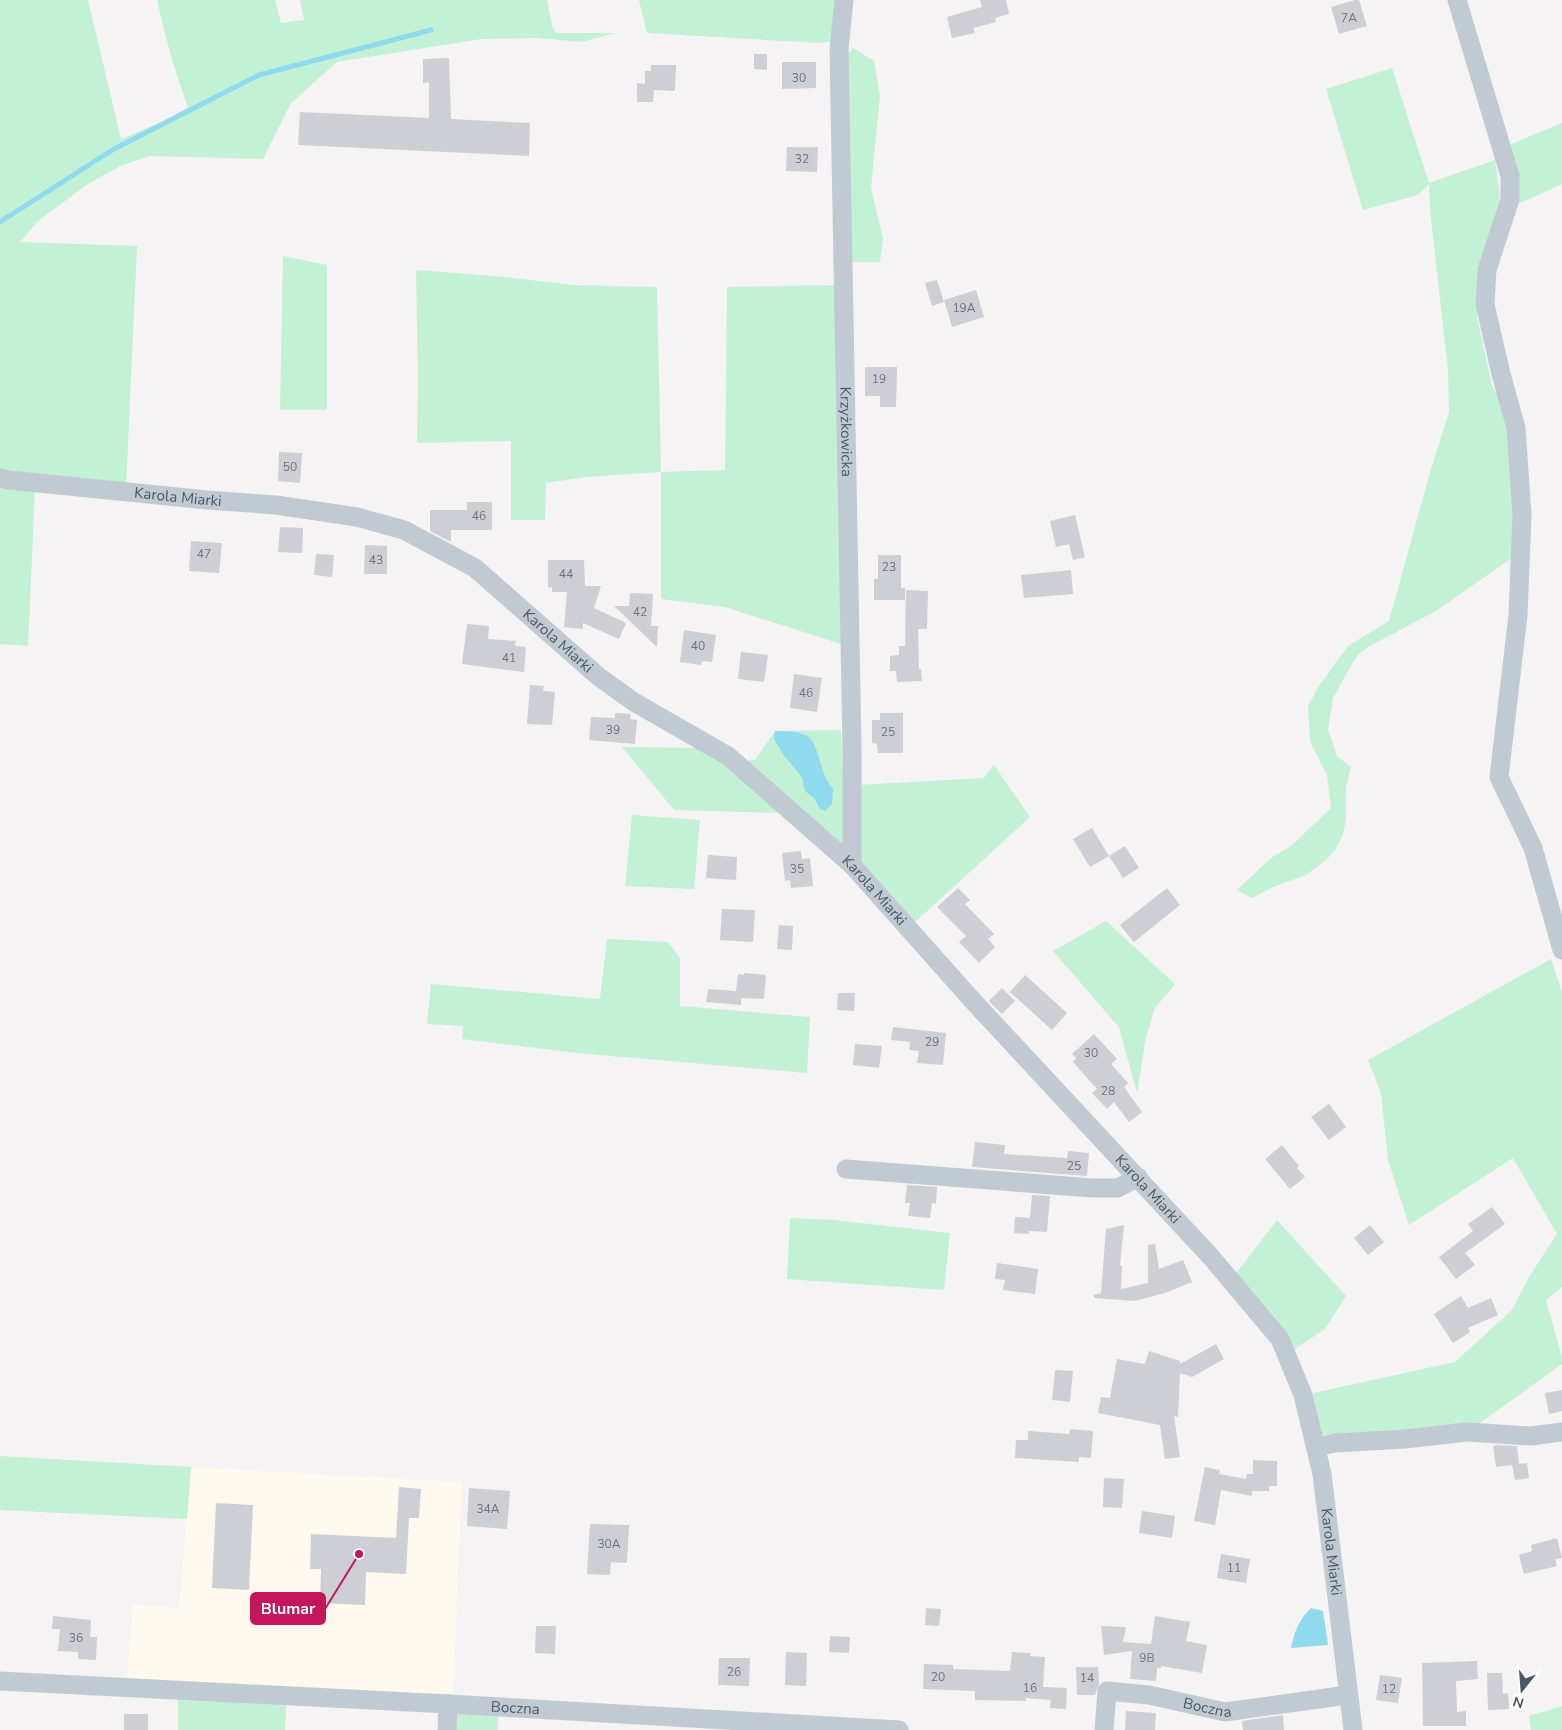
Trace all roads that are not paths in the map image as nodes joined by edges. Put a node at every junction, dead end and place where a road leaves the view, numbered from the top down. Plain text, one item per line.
1 (844, 0) edge
2 (1457, 0) edge
3 (0, 478) edge
4 (852, 865) junction
5 (1562, 950) edge
6 (846, 1169) dead end
7 (1138, 1177) junction
8 (1562, 1432) edge
9 (1316, 1447) junction
10 (0, 1681) edge
11 (1348, 1695) junction
12 (448, 1704) junction
13 (447, 1730) edge
14 (899, 1730) edge
15 (1104, 1730) edge
16 (1353, 1730) edge

1 - 4 street, Krzyżkowicka
2 - 5 street
3 - 4 street, Karola Miarki
4 - 7 street, Karola Miarki
6 - 7 street
7 - 9 street, Karola Miarki
8 - 9 street
9 - 11 street, Karola Miarki
10 - 12 street, Boczna
11 - 15 street, Boczna
11 - 16 street, Karola Miarki
12 - 13 street
12 - 14 street, Boczna

